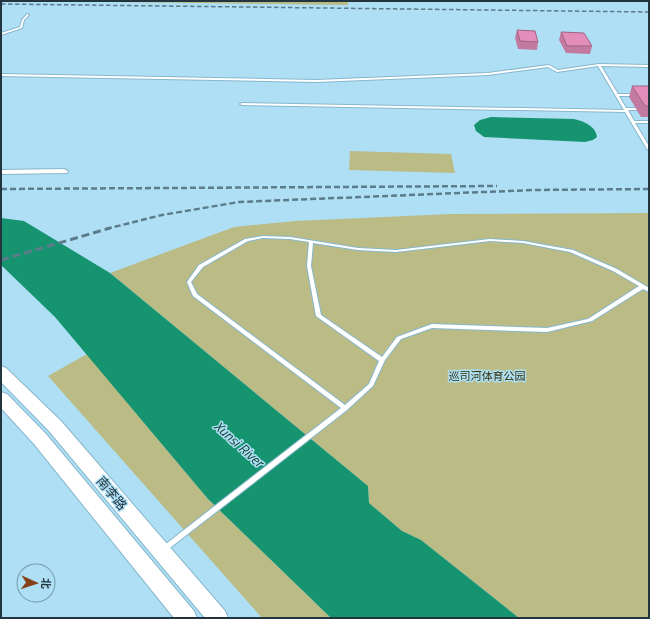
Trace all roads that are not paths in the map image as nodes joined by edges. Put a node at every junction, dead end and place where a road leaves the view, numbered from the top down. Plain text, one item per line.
1 (28, 15) dead end
2 (1, 34) edge
3 (599, 65) junction
4 (649, 66) edge
5 (1, 75) edge
6 (617, 95) junction
7 (649, 95) edge
8 (242, 104) dead end
9 (637, 109) dead end
10 (626, 110) junction
11 (633, 122) junction
12 (649, 122) edge
13 (649, 149) edge
14 (64, 171) dead end
15 (1, 172) edge
16 (311, 241) junction
17 (642, 287) junction
18 (649, 290) edge
19 (382, 360) junction
20 (1, 372) edge
21 (1, 398) edge
22 (344, 408) junction
23 (161, 551) junction
24 (187, 618) edge
25 (218, 618) edge

1 - 2 lane
3 - 4 lane
3 - 5 lane
3 - 6 lane
6 - 7 lane
6 - 10 lane
8 - 10 lane
9 - 10 lane
10 - 11 lane
11 - 12 lane
11 - 13 lane
14 - 15 street
16 - 17 lane
16 - 19 lane
16 - 22 lane
17 - 18 lane
17 - 19 lane
19 - 22 lane
20 - 23 main road, 南李路
21 - 24 main road, 南李路
22 - 23 lane
23 - 25 main road, 南李路

